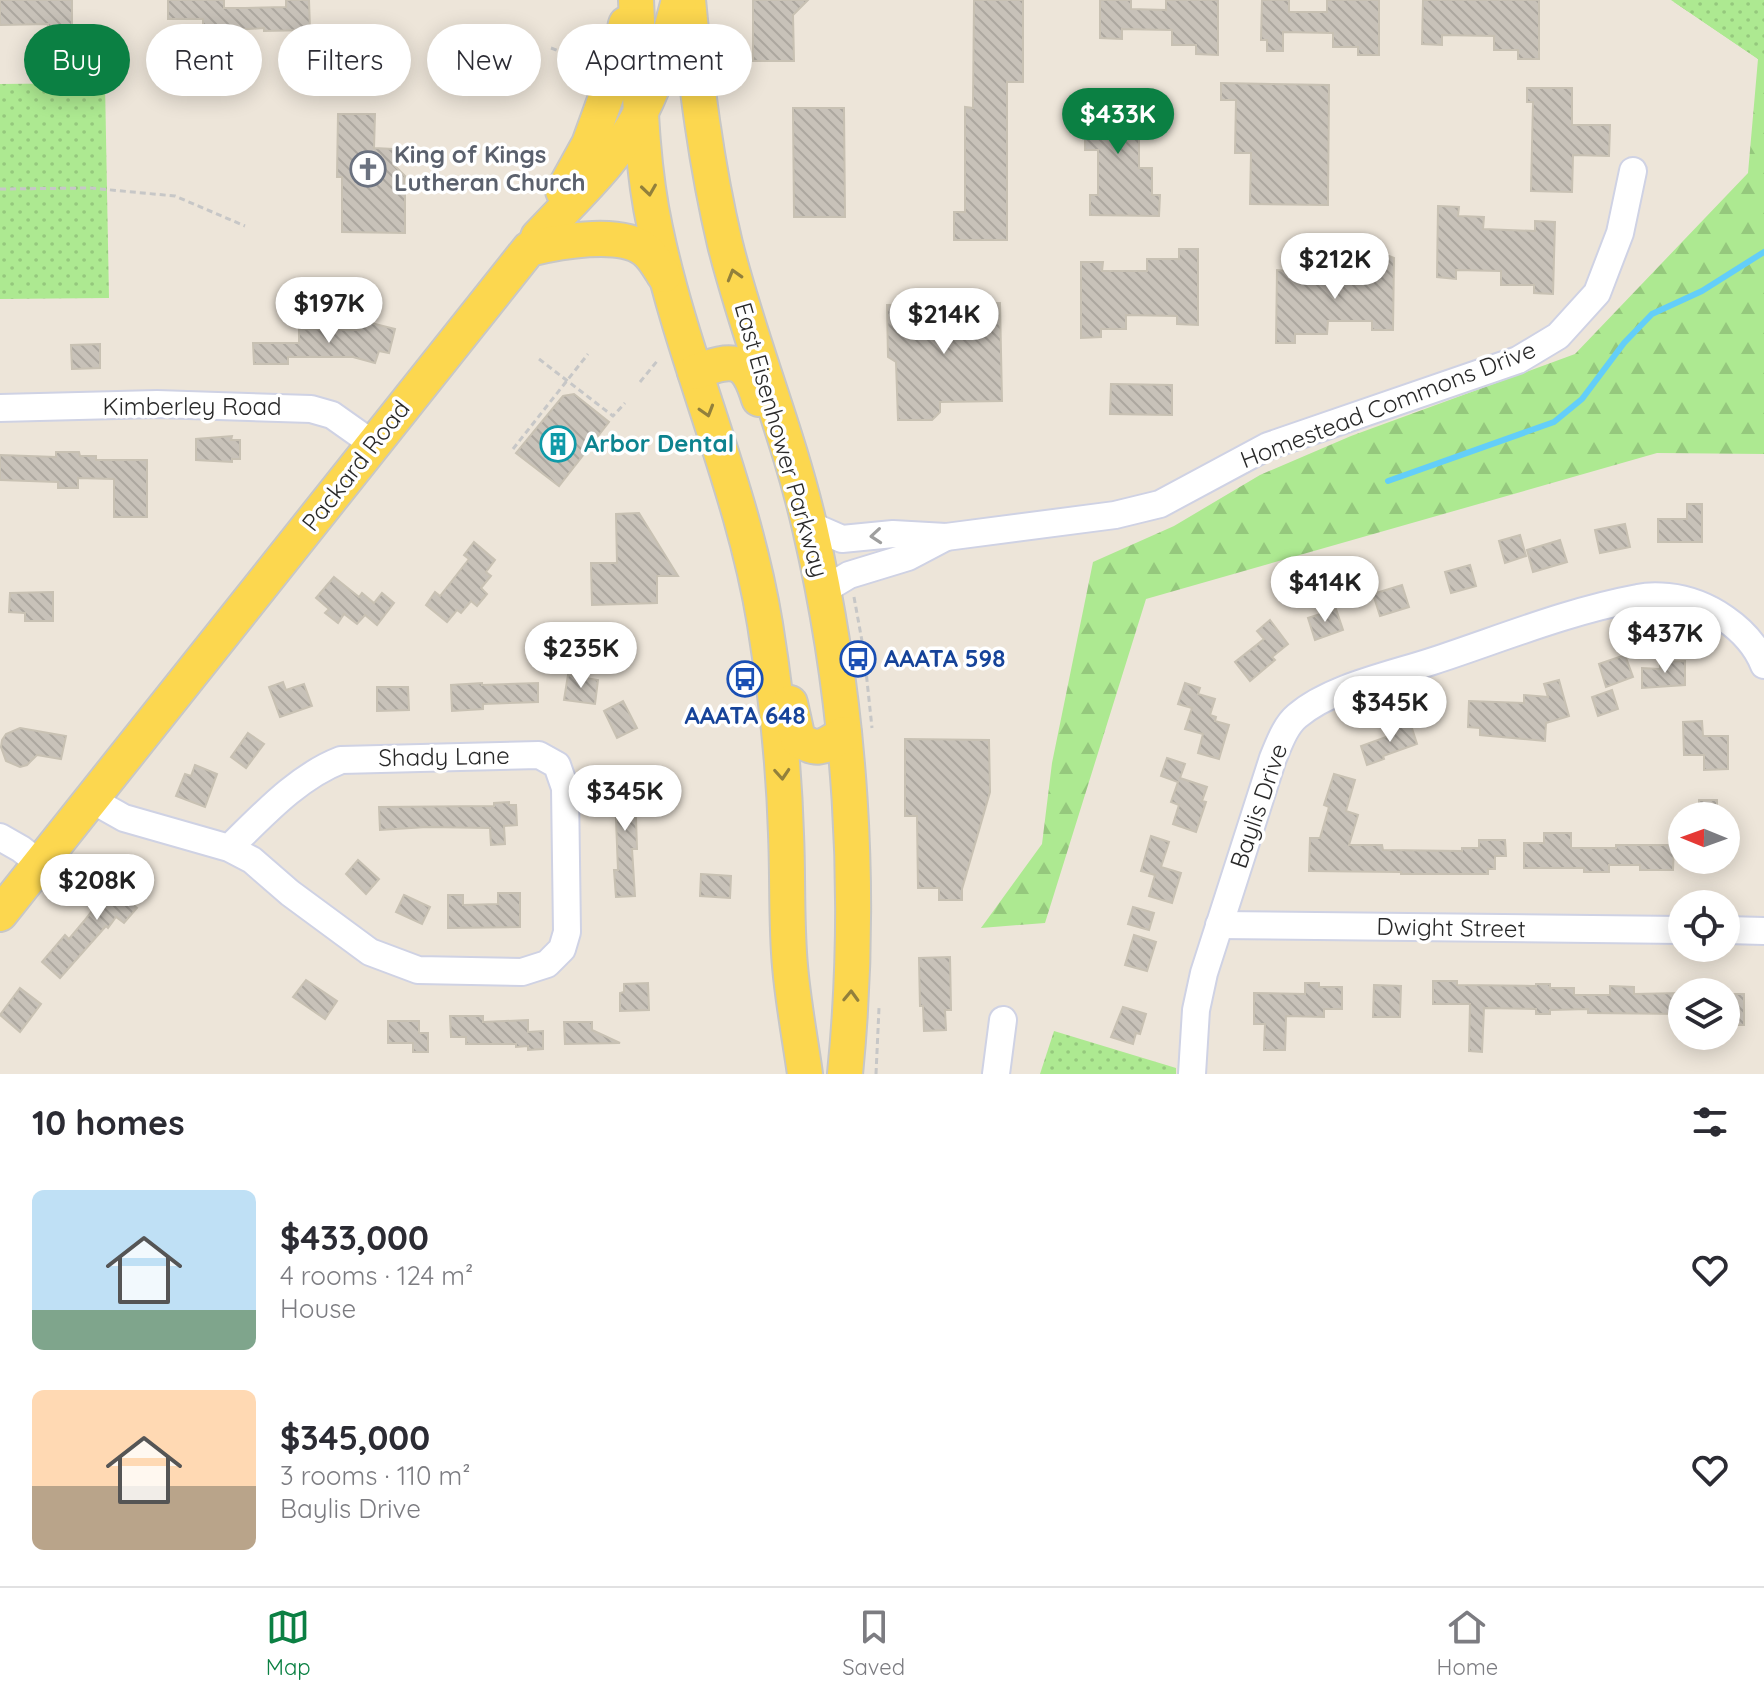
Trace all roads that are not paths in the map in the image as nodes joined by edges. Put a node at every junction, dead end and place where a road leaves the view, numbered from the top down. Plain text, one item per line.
1 (634, 0) edge
2 (679, 0) edge
3 (688, 0) edge
4 (641, 113) junction
5 (1633, 171) dead end
6 (534, 243) junction
7 (668, 283) junction
8 (695, 372) junction
9 (0, 408) edge
10 (373, 444) junction
11 (790, 450) junction
12 (810, 525) junction
13 (946, 537) junction
14 (838, 590) junction
15 (765, 624) junction
16 (1764, 665) edge
17 (844, 734) junction
18 (92, 800) junction
19 (0, 837) edge
20 (229, 848) junction
21 (40, 864) junction
22 (0, 914) edge
23 (1219, 925) junction
24 (1668, 930) edge
25 (1740, 930) edge
26 (1764, 931) edge
27 (1003, 1020) dead end
28 (805, 1074) edge
29 (845, 1074) edge
30 (996, 1074) edge
31 (1192, 1074) edge

1 - 4 main road
1 - 6 main road
2 - 4 main road, Packard Road
11 -> 3 main road, East Eisenhower Parkway
4 - 6 main road, Packard Road
4 -> 7 main road
5 - 13 street, Homestead Commons Drive
6 - 7 main road
6 - 10 main road, Packard Road
7 - 8 main road
8 - 11 main road
8 -> 15 main road
9 - 10 street, Kimberley Road
10 - 18 main road, Packard Road
11 - 12 main road, East Eisenhower Parkway
13 -> 12 street, Homestead Commons Drive
12 - 14 main road, East Eisenhower Parkway
13 - 14 street, Homestead Commons Drive
14 - 17 main road, East Eisenhower Parkway
15 - 17 main road
15 -> 28 main road
16 - 23 street, Baylis Drive
29 -> 17 main road, East Eisenhower Parkway
18 - 20 street, Shady Lane
18 - 21 main road, Packard Road
19 - 21 street
20 - 20 street, Shady Lane
21 - 22 main road, Packard Road
23 - 24 street, Dwight Street
23 - 31 street, Baylis Drive
25 - 26 street
27 - 30 street

